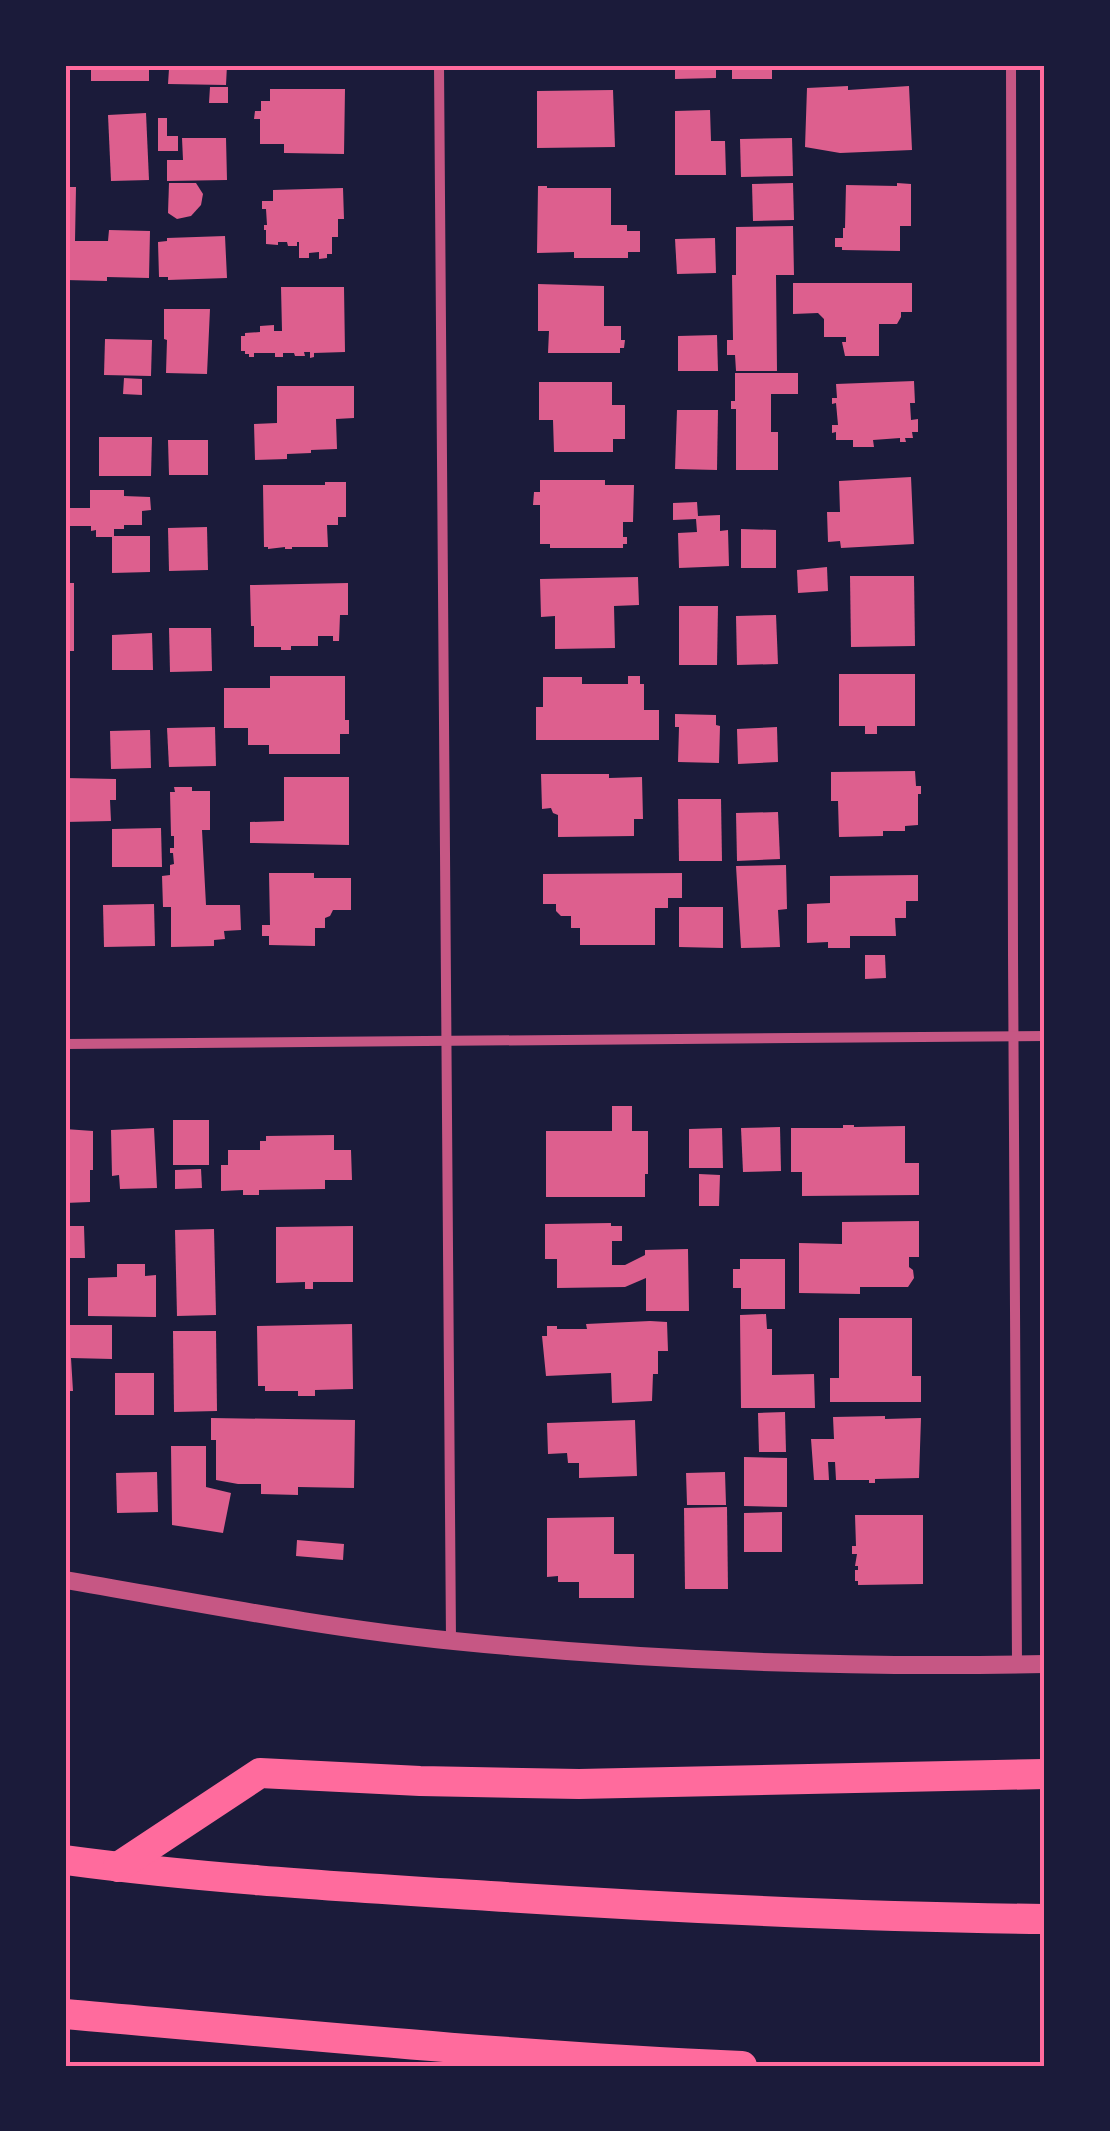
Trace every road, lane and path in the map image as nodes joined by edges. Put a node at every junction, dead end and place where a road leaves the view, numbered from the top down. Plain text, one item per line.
1 (439, 65) edge
2 (1011, 65) edge
3 (1013, 1036) junction
4 (1045, 1036) edge
5 (447, 1041) junction
6 (65, 1044) edge
7 (65, 1580) edge
8 (451, 1641) junction
9 (1045, 1664) edge
10 (1017, 1665) junction
11 (1045, 1774) edge
12 (65, 1860) edge
13 (118, 1867) junction
14 (1045, 1919) edge
15 (65, 2014) edge
16 (742, 2066) edge

1 - 5 street
2 - 3 street
3 - 4 street
3 - 5 street
3 - 10 street
5 - 6 street
5 - 8 street
7 - 8 street
8 - 10 street
9 - 10 street
11 - 13 highway
12 - 13 highway
13 - 14 highway
15 - 16 highway

